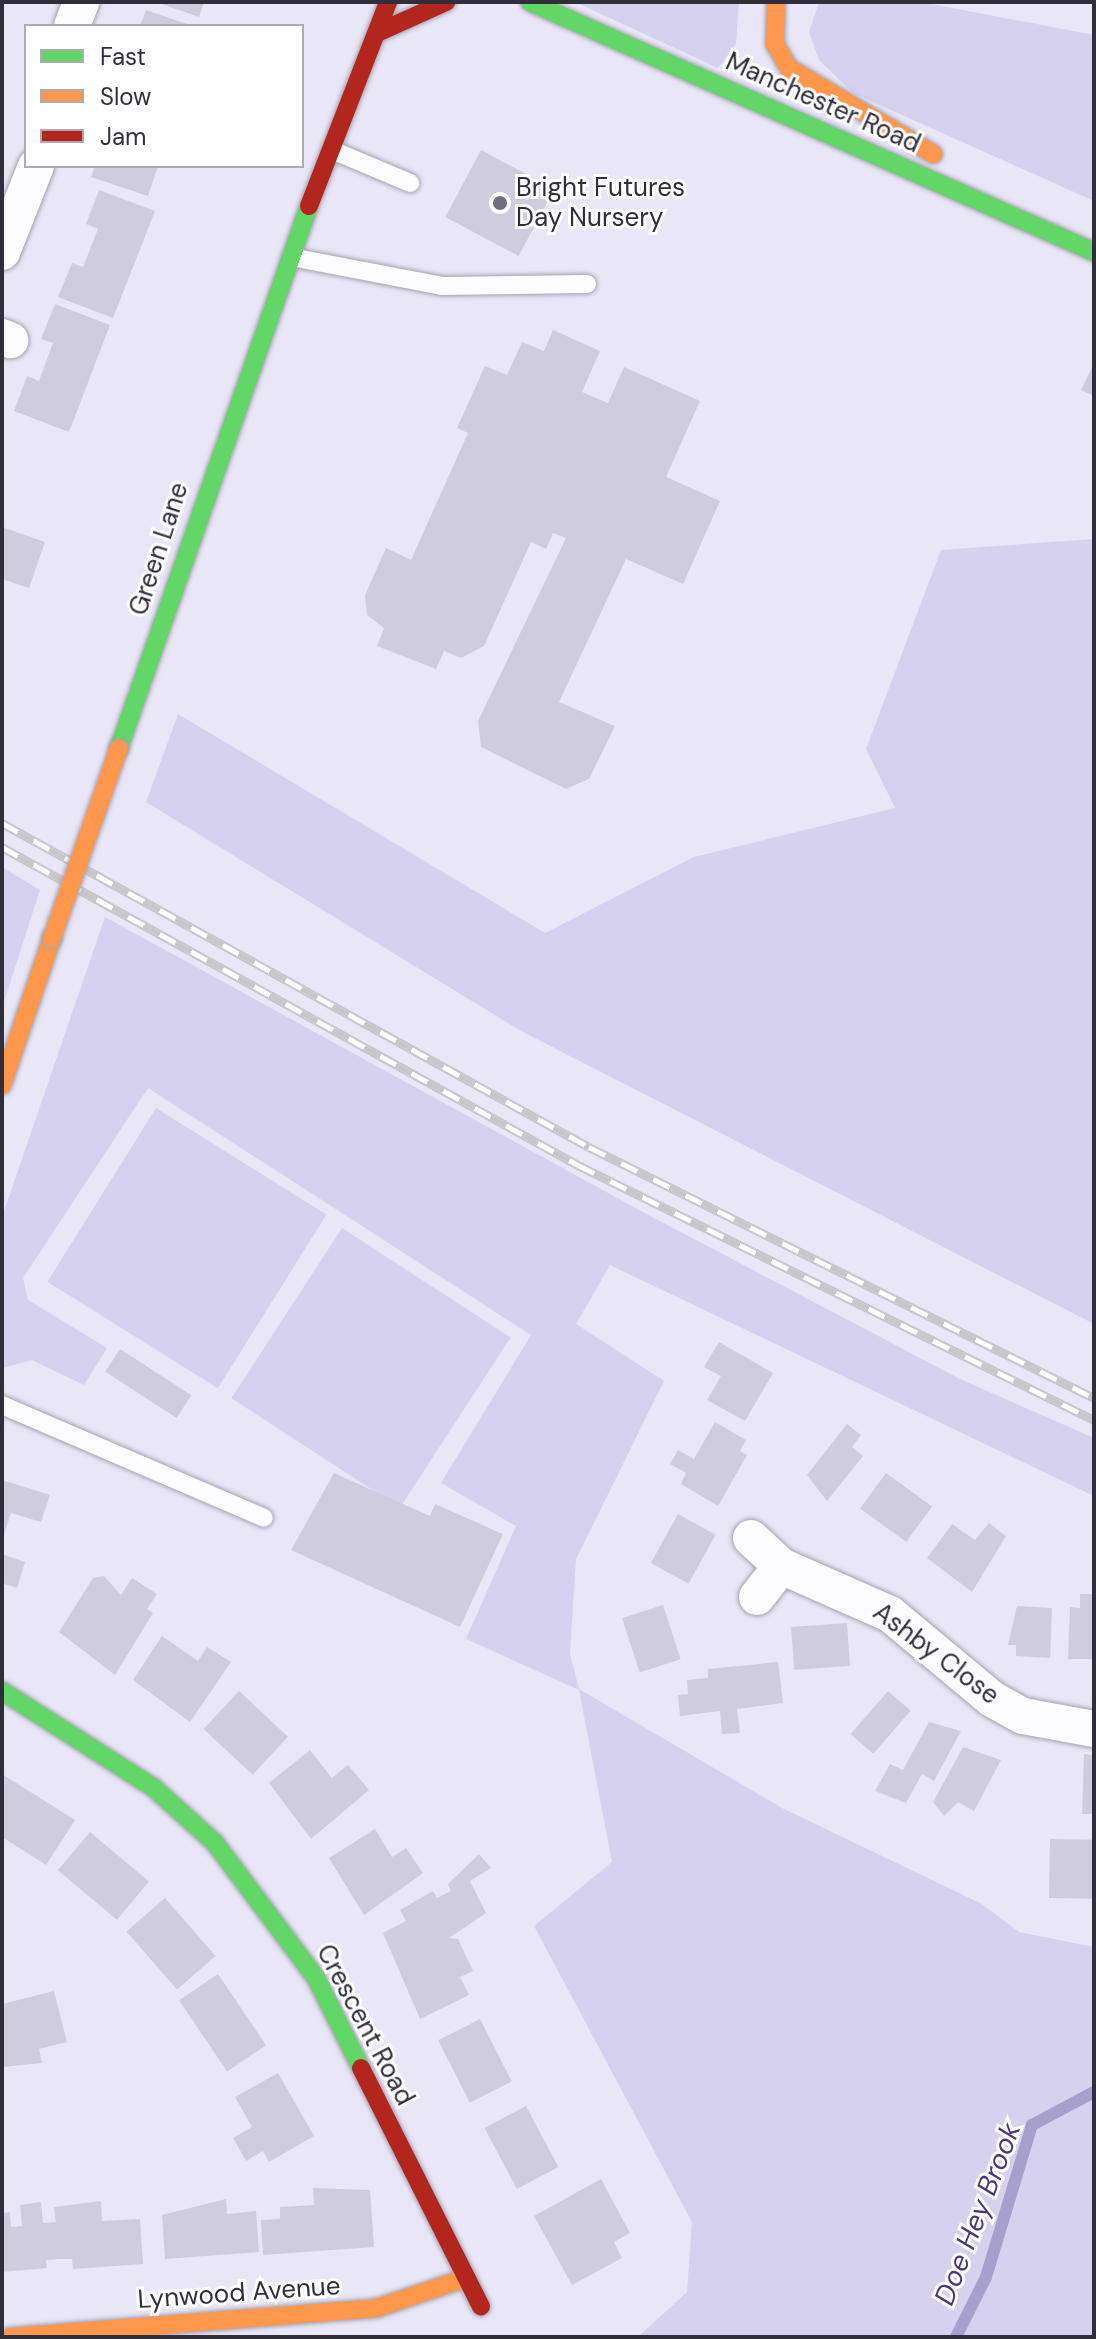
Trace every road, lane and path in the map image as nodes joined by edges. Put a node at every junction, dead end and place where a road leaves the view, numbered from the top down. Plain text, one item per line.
1 (81, 2) edge
2 (388, 2) edge
3 (446, 2) edge
4 (530, 2) edge
5 (776, 2) edge
6 (73, 24) edge
7 (377, 33) junction
8 (332, 150) junction
9 (35, 168) edge
10 (410, 183) dead end
11 (1094, 249) edge
12 (2, 252) edge
13 (291, 257) junction
14 (587, 284) dead end
15 (2, 1085) edge
16 (2, 1405) edge
17 (264, 1518) dead end
18 (751, 1538) dead end
19 (781, 1566) junction
20 (757, 1597) dead end
21 (2, 1691) edge
22 (1094, 1729) edge
23 (466, 2278) junction
24 (481, 2307) dead end
25 (10, 2337) edge

1 - 6 street
2 - 7 street, Green Lane
3 - 7 street
4 - 11 street, Manchester Road
5 - 11 street
7 - 8 street, Green Lane
8 - 10 lane
8 - 13 street, Green Lane
9 - 12 street
13 - 14 lane
13 - 15 street, Green Lane, bridge
16 - 17 lane
18 - 19 street, Ashby Close
19 - 20 street
19 - 22 street, Ashby Close
21 - 23 street, Crescent Road
23 - 24 street, Crescent Road
23 - 25 street, Lynwood Avenue

